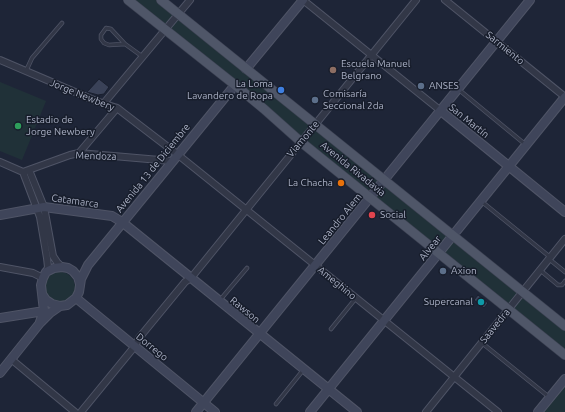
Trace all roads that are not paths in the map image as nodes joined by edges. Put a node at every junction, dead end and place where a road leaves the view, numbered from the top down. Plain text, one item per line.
1 (128, 0) edge
2 (161, 0) edge
3 (190, 0) edge
4 (303, 0) edge
5 (416, 0) edge
6 (445, 0) edge
7 (530, 0) edge
8 (178, 14) junction
9 (62, 23) dead end
10 (165, 30) junction
11 (496, 42) junction
12 (125, 44) junction
13 (371, 55) junction
14 (143, 57) junction
15 (0, 60) edge
16 (246, 69) junction
17 (26, 71) junction
18 (235, 85) junction
19 (458, 89) junction
20 (565, 97) edge
21 (104, 103) junction
22 (117, 108) junction
23 (440, 111) junction
24 (316, 125) junction
25 (301, 142) junction
26 (526, 145) junction
27 (79, 153) junction
28 (177, 154) junction
29 (171, 161) junction
30 (0, 162) edge
31 (509, 167) junction
32 (29, 170) junction
33 (23, 172) junction
34 (384, 180) junction
35 (370, 198) junction
36 (481, 201) junction
37 (40, 208) junction
38 (246, 209) junction
39 (565, 212) edge
40 (0, 215) edge
41 (122, 222) junction
42 (453, 236) junction
43 (565, 239) edge
44 (439, 253) junction
45 (550, 258) junction
46 (88, 265) junction
47 (315, 265) junction
48 (62, 267) junction
49 (0, 268) edge
50 (247, 268) dead end
51 (540, 270) junction
52 (73, 271) junction
53 (565, 272) edge
54 (44, 275) junction
55 (191, 278) junction
56 (565, 281) edge
57 (80, 284) junction
58 (523, 292) junction
59 (42, 293) junction
60 (76, 298) junction
61 (356, 298) junction
62 (220, 301) junction
63 (60, 306) junction
64 (509, 309) junction
65 (47, 312) junction
66 (0, 318) edge
67 (384, 321) junction
68 (565, 326) edge
69 (331, 329) dead end
70 (259, 334) junction
71 (482, 343) junction
72 (135, 346) junction
73 (565, 355) edge
74 (11, 359) junction
75 (304, 369) junction
76 (0, 373) edge
77 (454, 377) junction
78 (565, 379) edge
79 (329, 390) junction
80 (550, 398) junction
81 (204, 402) junction
82 (276, 404) dead end
83 (75, 412) edge
84 (81, 412) edge
85 (196, 412) edge
86 (215, 412) edge
87 (310, 412) edge
88 (357, 412) edge
89 (426, 412) edge
90 (498, 412) edge
91 (538, 412) edge

1 - 10 main road, Avenida Rivadavia
2 - 8 main road, Avenida Rivadavia
3 - 8 street
4 - 13 street, San Martín
4 - 16 main road
5 - 13 street, Viamonte
6 - 11 street, Sarmiento
7 - 11 main road, Leandro Alem
8 - 10 street
8 - 16 main road, Avenida Rivadavia
9 - 17 lane
10 - 14 street
10 - 18 main road, Avenida Rivadavia
11 - 19 main road, Leandro Alem
11 - 20 street, Sarmiento
12 - 12 lane
12 - 14 lane
13 - 23 street, San Martín
13 - 24 street, Viamonte
14 - 21 street
15 - 17 street, Jorge Newbery
16 - 24 main road, Avenida Rivadavia
17 - 21 street, Jorge Newbery
18 - 25 main road, Avenida Rivadavia
18 - 28 main road, Avenida 13 de Diciembre
19 - 23 main road, Leandro Alem
19 - 26 lane
20 - 26 main road, Alvear
21 - 22 street, Jorge Newbery
22 - 27 street
22 - 28 street, Jorge Newbery
23 - 31 main road, San Martín
23 - 34 main road, Leandro Alem
24 - 25 street, Viamonte
24 - 34 main road, Avenida Rivadavia
25 - 35 main road, Avenida Rivadavia
25 - 38 street, Viamonte
26 - 31 main road, Alvear
27 - 29 street, Mendoza
27 - 32 street, Mendoza
28 - 29 main road, Avenida 13 de Diciembre
28 - 38 street, Ameghino
29 - 41 main road, Avenida 13 de Diciembre
30 - 33 street
31 - 36 main road, Alvear
31 - 39 main road, San Martín
32 - 33 street, Mendoza
32 - 37 street
33 - 37 street
34 - 35 main road, Leandro Alem
34 - 42 main road, Avenida Rivadavia
35 - 44 main road, Avenida Rivadavia
35 - 47 main road, Leandro Alem
36 - 42 main road, Alvear
36 - 45 lane
37 - 40 main road, Catamarca
37 - 41 main road, Catamarca
37 - 48 street
37 - 54 street
38 - 47 street, Ameghino
38 - 55 street, Viamonte
41 - 46 main road, Avenida 13 de Diciembre
41 - 55 main road, Rawson
42 - 44 main road, Alvear
42 - 58 main road, Avenida Rivadavia
43 - 45 street, Saavedra
44 - 64 main road, Avenida Rivadavia
44 - 67 main road, Alvear
45 - 51 street, Saavedra
45 - 53 lane
46 - 52 main road
46 - 57 main road
47 - 61 street, Ameghino
47 - 70 main road, Leandro Alem
48 - 52 main road
48 - 54 main road
49 - 54 street
50 - 62 lane
51 - 56 lane
51 - 58 street, Saavedra
52 - 57 main road
54 - 59 main road
55 - 62 main road, Rawson
55 - 72 street, Viamonte
57 - 60 main road
58 - 64 street, Saavedra
58 - 68 main road, Avenida Rivadavia
59 - 63 main road
59 - 65 main road
60 - 63 main road
60 - 72 main road, Dorrego
61 - 67 street, Ameghino
61 - 69 lane
62 - 70 main road, Rawson
63 - 65 main road
64 - 71 street, Saavedra
64 - 73 main road, Avenida Rivadavia
65 - 66 main road
65 - 74 main road
67 - 77 street, Ameghino
67 - 79 main road, Alvear
70 - 75 main road, Rawson
70 - 81 main road, Leandro Alem
71 - 77 street, Saavedra
71 - 80 lane
72 - 81 main road, Dorrego
72 - 84 street, Viamonte
74 - 76 main road
74 - 83 street
75 - 79 main road, Rawson
75 - 82 lane
77 - 89 street, Saavedra
77 - 90 street, Ameghino
78 - 80 main road
79 - 87 main road, Alvear
79 - 88 main road, Rawson
80 - 91 main road
81 - 85 main road, Leandro Alem
81 - 86 main road, Dorrego

